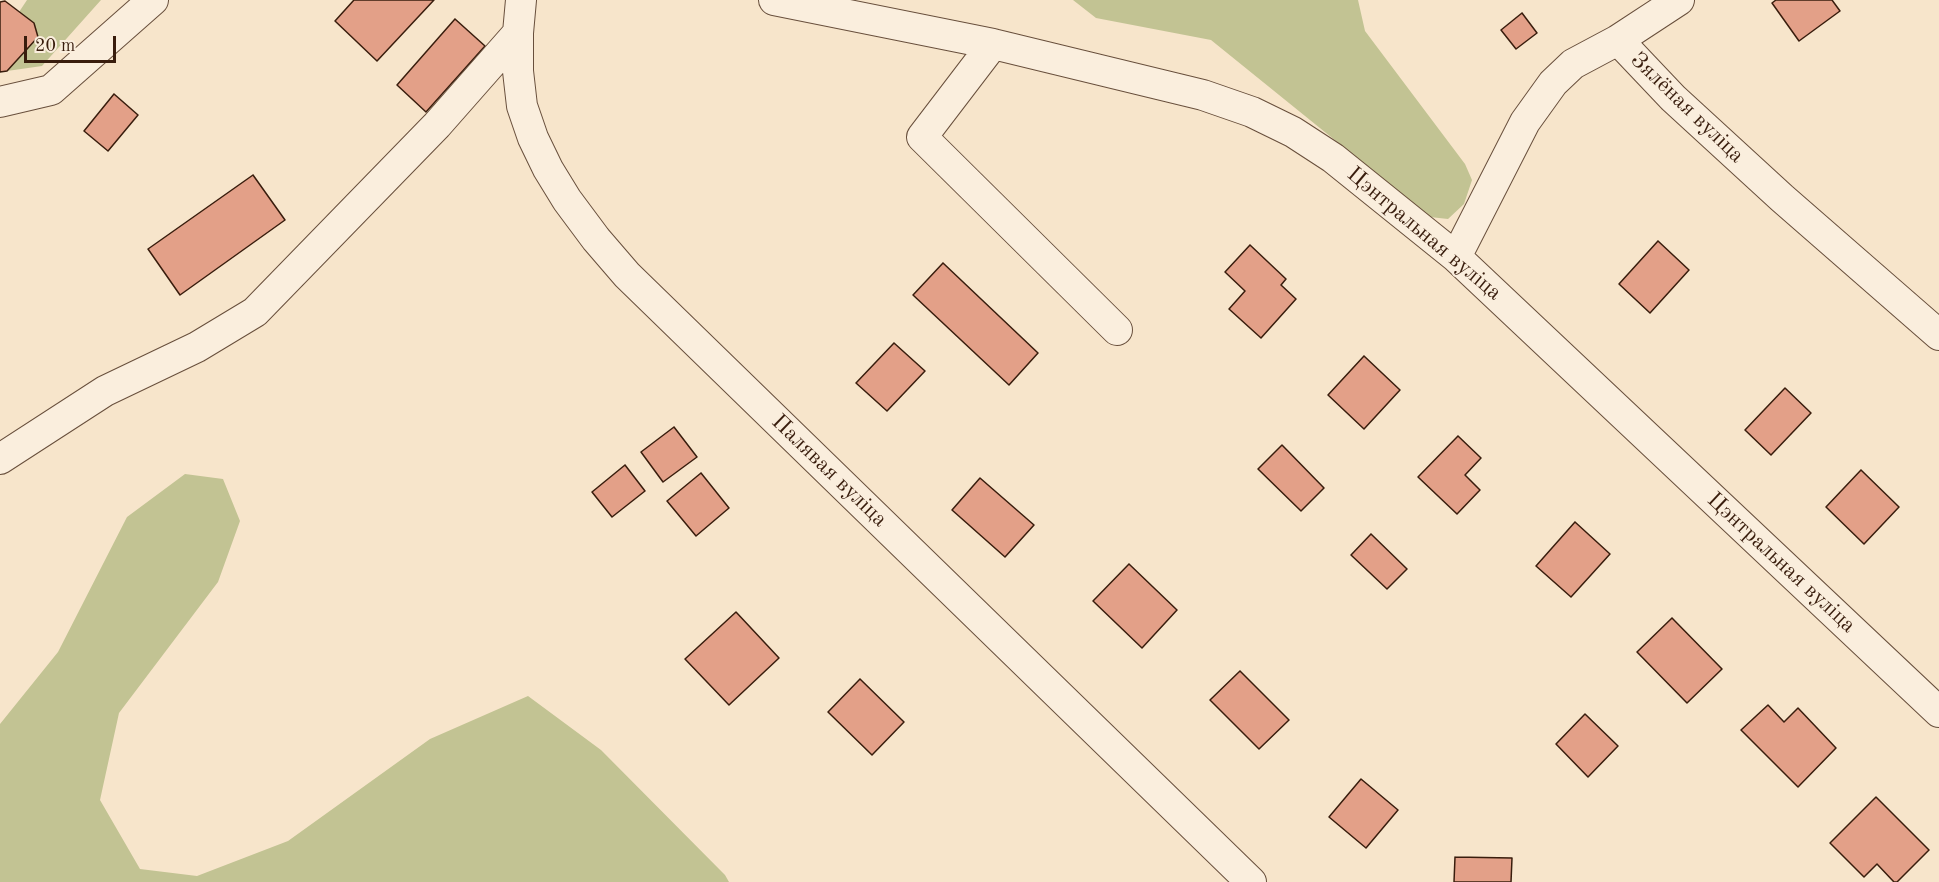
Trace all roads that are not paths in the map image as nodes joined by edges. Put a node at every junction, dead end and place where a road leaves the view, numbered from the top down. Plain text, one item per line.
1 (153, 0) edge
2 (521, 0) edge
3 (774, 0) edge
4 (1679, 0) edge
5 (518, 33) junction
6 (1618, 40) junction
7 (993, 44) junction
8 (0, 102) edge
9 (1456, 257) junction
10 (1117, 330) dead end
11 (1939, 335) edge
12 (0, 459) edge
13 (1939, 712) edge
14 (1251, 882) edge

1 - 8 street
2 - 5 street, Палявая вуліца
3 - 7 street, Цэнтральная вуліца
4 - 6 street
5 - 12 street
5 - 14 street, Палявая вуліца
6 - 9 street, Зялёная вуліца
6 - 11 street, Зялёная вуліца
7 - 9 street, Цэнтральная вуліца
7 - 10 street
9 - 13 street, Цэнтральная вуліца

